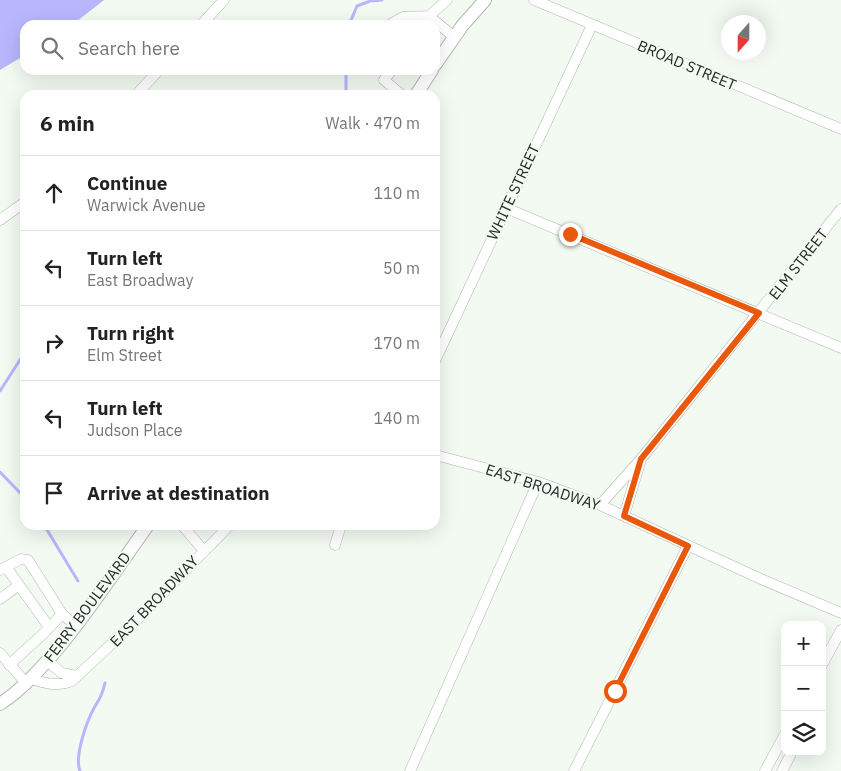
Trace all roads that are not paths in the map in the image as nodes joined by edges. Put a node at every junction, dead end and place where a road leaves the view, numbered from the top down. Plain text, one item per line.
1 (224, 0) edge
2 (447, 0) edge
3 (485, 0) edge
4 (534, 0) edge
5 (550, 3) edge
6 (206, 20) edge
7 (398, 20) edge
8 (426, 20) edge
9 (434, 20) edge
10 (592, 25) junction
11 (440, 26) edge
12 (454, 37) junction
13 (440, 57) edge
14 (154, 75) edge
15 (388, 75) edge
16 (429, 75) edge
17 (141, 90) edge
18 (396, 90) edge
19 (419, 90) edge
20 (841, 129) edge
21 (20, 206) edge
22 (506, 208) junction
23 (841, 209) edge
24 (0, 220) edge
25 (759, 313) junction
26 (841, 348) edge
27 (440, 350) edge
28 (440, 456) edge
29 (641, 459) junction
30 (538, 482) junction
31 (600, 505) junction
32 (624, 516) junction
33 (145, 530) edge
34 (186, 530) edge
35 (225, 530) edge
36 (340, 530) edge
37 (335, 545) dead end
38 (688, 546) junction
39 (204, 551) junction
40 (3, 568) edge
41 (19, 585) junction
42 (0, 599) edge
43 (841, 613) edge
44 (62, 614) junction
45 (76, 626) junction
46 (49, 627) junction
47 (841, 630) edge
48 (0, 653) edge
49 (826, 658) edge
50 (47, 661) junction
51 (9, 665) junction
52 (77, 676) junction
53 (28, 681) junction
54 (1, 701) edge
55 (781, 742) edge
56 (790, 756) edge
57 (410, 771) edge
58 (574, 771) edge
59 (765, 771) edge
60 (782, 771) edge

1 - 6 street
2 - 9 street
3 - 12 main road
4 - 5 street, BROAD STREET
5 - 10 street, BROAD STREET
7 - 8 street
10 - 20 street, BROAD STREET
10 - 22 street, WHITE STREET
11 - 12 street
12 - 13 main road
14 - 17 street
15 - 18 street
16 - 19 main road
21 - 24 street
22 - 25 street
22 - 27 street, WHITE STREET
23 - 25 street, ELM STREET
25 - 26 street
25 - 29 street, ELM STREET
28 - 30 street, EAST BROADWAY
29 - 31 street, ELM STREET
29 - 32 street, ELM STREET
30 - 31 street, EAST BROADWAY
30 - 57 street
31 - 32 street, EAST BROADWAY
32 - 38 street, EAST BROADWAY
33 - 45 main road, FERRY BOULEVARD
34 - 39 street
35 - 39 street, EAST BROADWAY
36 - 37 street
38 - 43 street, EAST BROADWAY
38 - 58 street
39 - 52 street, EAST BROADWAY
40 - 41 street
40 - 44 street
41 - 42 street
41 - 46 street
44 - 45 street
44 - 46 street
45 - 50 main road, FERRY BOULEVARD
46 - 51 street
47 - 49 street
48 - 51 street
50 - 52 street
50 - 53 main road, FERRY BOULEVARD
51 - 53 street
52 - 53 street, EAST BROADWAY
53 - 54 main road, FERRY BOULEVARD
55 - 59 street
56 - 60 street

